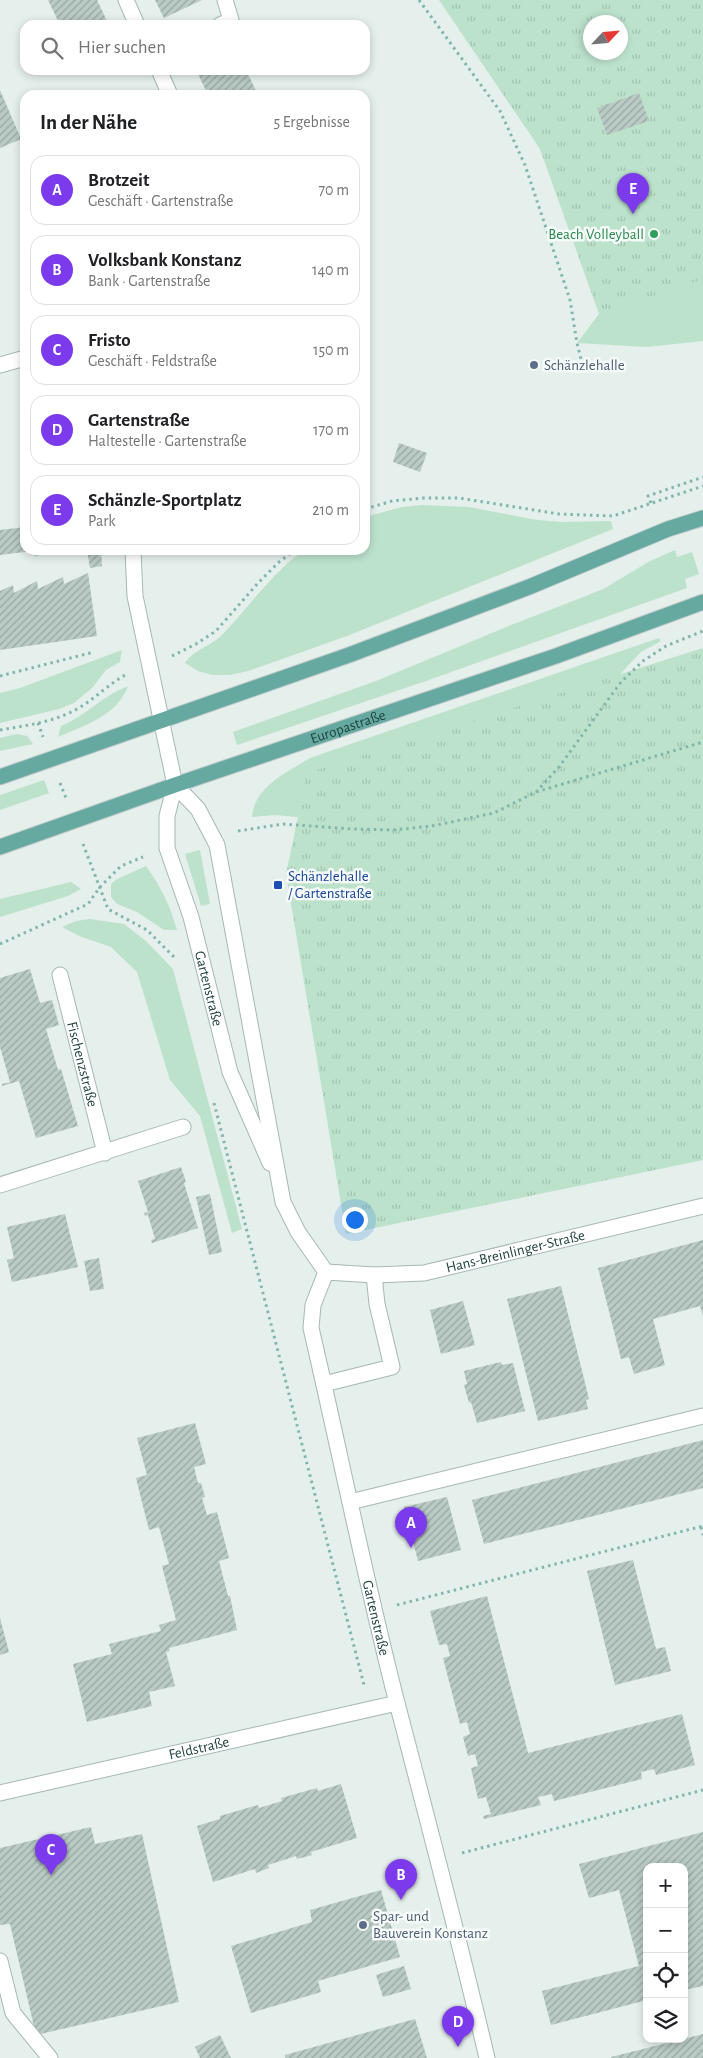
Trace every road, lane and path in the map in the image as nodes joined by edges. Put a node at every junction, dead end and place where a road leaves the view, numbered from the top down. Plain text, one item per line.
1 (126, 0) edge
2 (225, 0) edge
3 (419, 0) edge
4 (135, 20) edge
5 (231, 20) edge
6 (160, 75) edge
7 (168, 90) edge
8 (20, 359) edge
9 (0, 365) edge
10 (584, 372) dead end
11 (703, 477) edge
12 (703, 486) edge
13 (651, 503) junction
14 (370, 507) edge
15 (703, 518) edge
16 (133, 555) edge
17 (288, 555) edge
18 (698, 604) edge
19 (702, 632) edge
20 (94, 652) dead end
21 (150, 666) junction
22 (0, 676) edge
23 (162, 719) junction
24 (0, 730) edge
25 (703, 742) edge
26 (0, 777) edge
27 (175, 785) junction
28 (536, 792) junction
29 (214, 836) junction
30 (0, 847) edge
31 (166, 848) junction
32 (100, 888) junction
33 (0, 944) edge
34 (178, 961) dead end
35 (60, 975) dead end
36 (212, 1095) dead end
37 (183, 1127) dead end
38 (105, 1153) junction
39 (0, 1185) edge
40 (280, 1186) junction
41 (703, 1206) edge
42 (326, 1272) junction
43 (374, 1276) junction
44 (324, 1384) junction
45 (703, 1416) edge
46 (350, 1502) junction
47 (702, 1526) edge
48 (703, 1535) edge
49 (375, 1611) junction
50 (397, 1702) junction
51 (370, 1709) junction
52 (703, 1790) edge
53 (0, 1793) edge
54 (439, 1859) junction
55 (0, 1961) edge
56 (50, 2058) edge
57 (488, 2058) edge

1 - 4 street
2 - 5 street
3 - 10 path
6 - 7 street
8 - 9 street
11 - 13 path
12 - 13 path
13 - 14 path
15 - 23 main road
16 - 21 street, Gartenstraße
17 - 21 path
18 - 27 main road, Europastraße
19 - 28 path
20 - 22 path
21 - 23 street, Gartenstraße
21 - 24 path
23 - 26 main road
23 - 27 street, Gartenstraße
25 - 28 path
27 - 29 street, Gartenstraße
27 - 30 main road, Europastraße
27 - 31 street, Gartenstraße
28 - 29 path
29 - 40 street, Gartenstraße
31 - 32 path
31 - 40 street, Gartenstraße
32 - 33 path
32 - 34 path
35 - 38 street, Fischenzstraße
36 - 51 path
37 - 38 street
38 - 39 street
40 - 42 street, Gartenstraße
41 - 43 street, Hans-Breinlinger-Straße
42 - 43 street, Hans-Breinlinger-Straße
42 - 44 street, Gartenstraße
43 - 44 street
44 - 46 street, Gartenstraße
45 - 46 street
46 - 49 street, Gartenstraße
47 - 48 path
47 - 49 path
49 - 50 street, Gartenstraße
50 - 51 street, Feldstraße
50 - 54 street, Gartenstraße
51 - 53 street, Feldstraße
52 - 54 path
54 - 57 street, Gartenstraße
55 - 56 street

